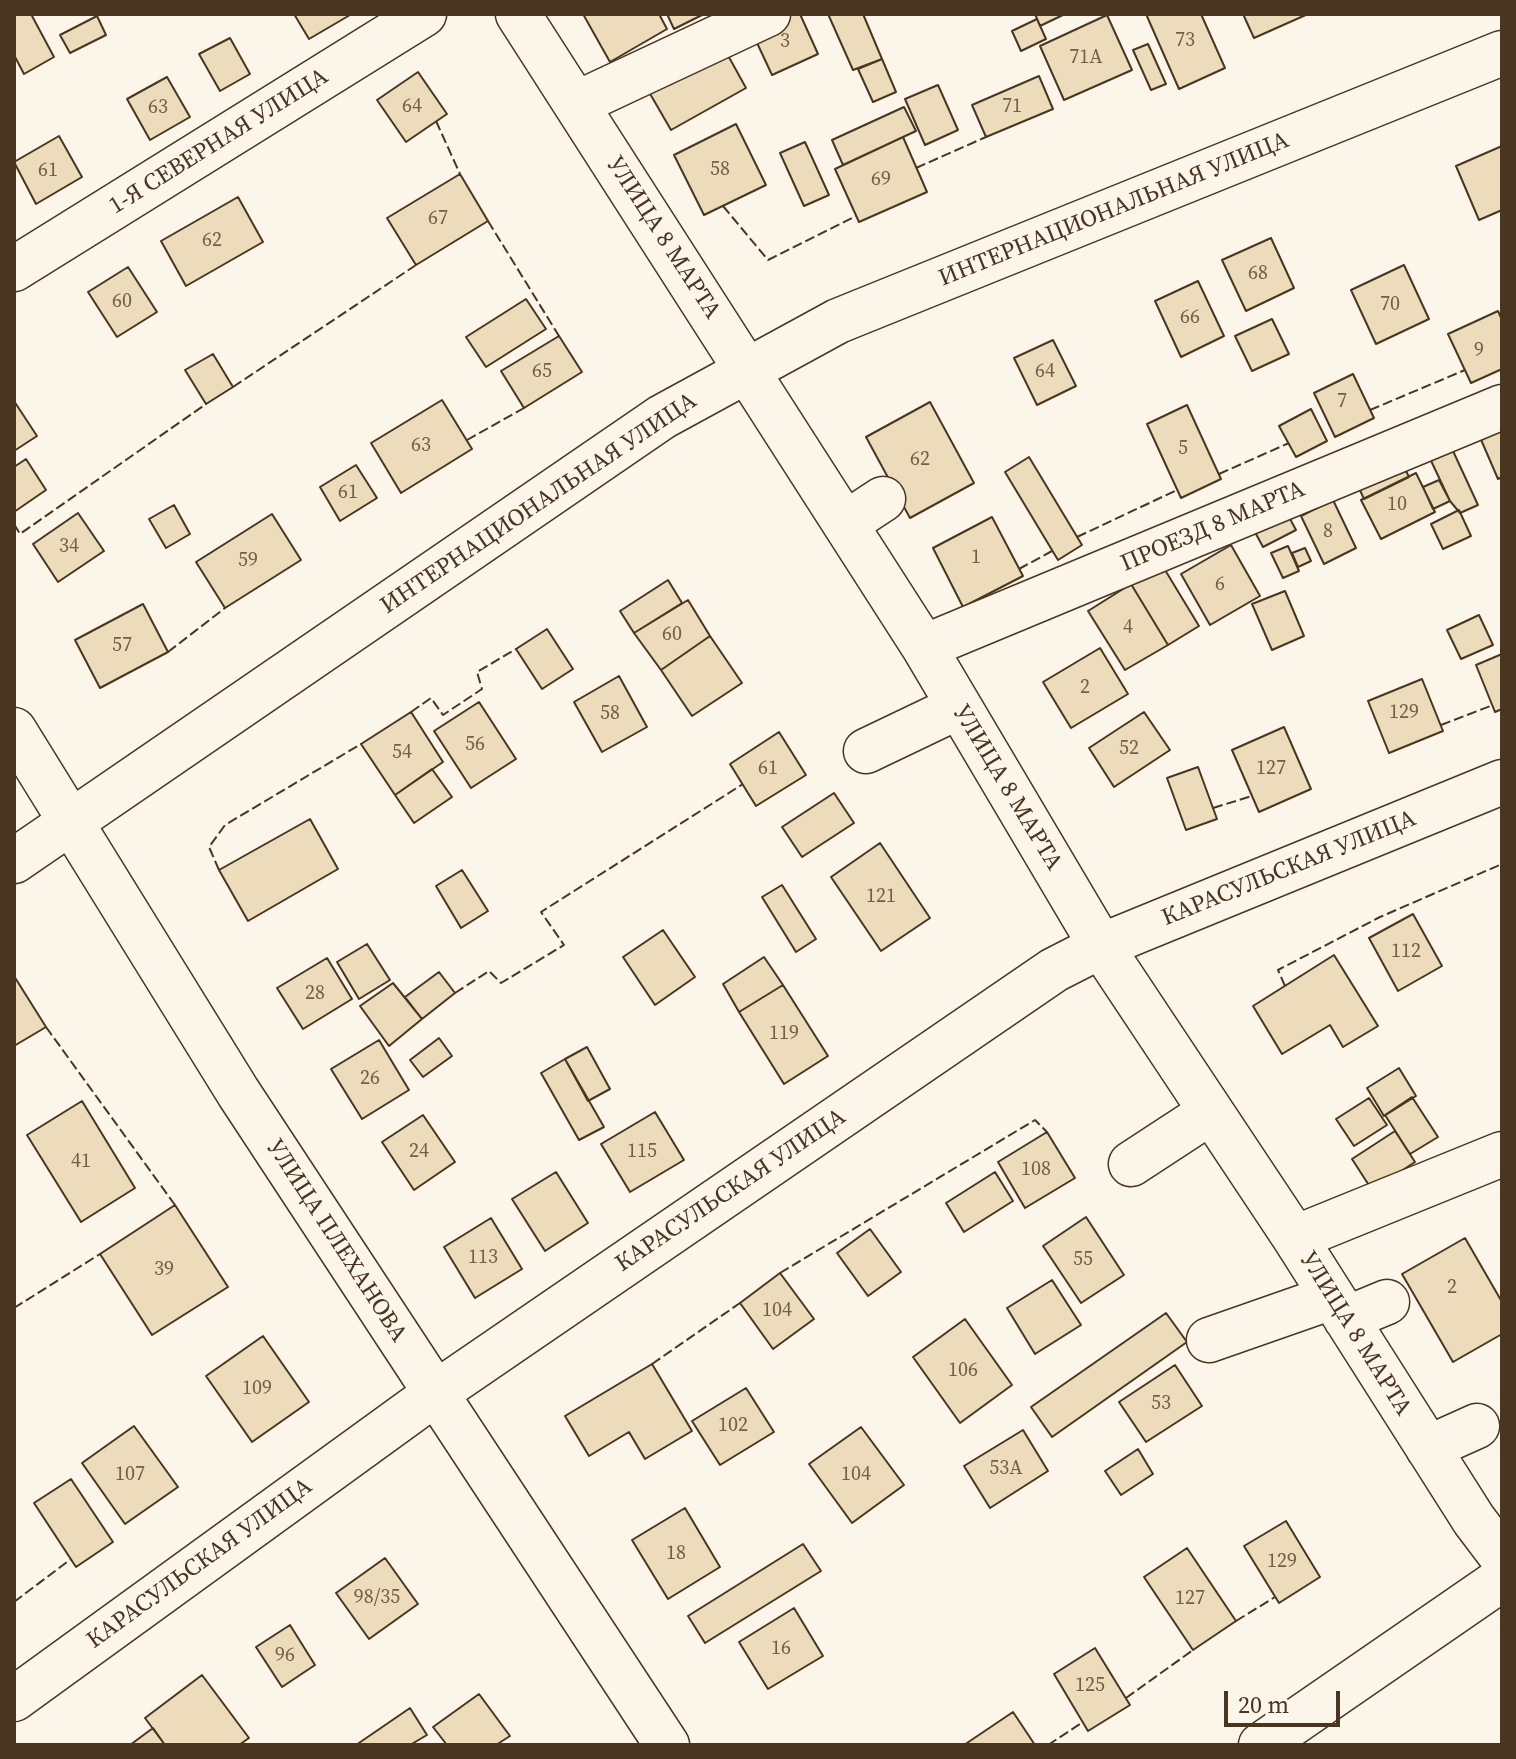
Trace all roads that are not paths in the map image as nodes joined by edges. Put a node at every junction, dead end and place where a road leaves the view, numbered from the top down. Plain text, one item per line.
1 (424, 14) edge
2 (518, 14) edge
3 (768, 14) edge
4 (1502, 53) edge
5 (576, 104) junction
6 (14, 269) edge
7 (747, 371) junction
8 (1502, 407) edge
9 (883, 499) dead end
10 (845, 524) junction
11 (924, 647) junction
12 (958, 707) junction
13 (14, 730) edge
14 (866, 751) dead end
15 (1502, 782) edge
16 (72, 820) junction
17 (14, 861) edge
18 (1101, 946) junction
19 (1209, 1113) junction
20 (1502, 1154) edge
21 (1131, 1164) dead end
22 (1295, 1238) junction
23 (1387, 1302) dead end
24 (1339, 1308) junction
25 (1209, 1340) dead end
26 (436, 1393) junction
27 (1477, 1426) dead end
28 (1428, 1448) junction
29 (1502, 1557) edge
30 (1502, 1579) edge
31 (14, 1699) edge
32 (651, 1739) edge
33 (1261, 1745) edge

1 - 6 street, 1-Я СЕВЕРНАЯ УЛИЦА
2 - 5 street, УЛИЦА 8 МАРТА
3 - 5 street
4 - 7 street, ИНТЕРНАЦИОНАЛЬНАЯ УЛИЦА
5 - 7 street, УЛИЦА 8 МАРТА
7 - 10 street, УЛИЦА 8 МАРТА
7 - 16 street, ИНТЕРНАЦИОНАЛЬНАЯ УЛИЦА
8 - 11 street, ПРОЕЗД 8 МАРТА
9 - 10 street
10 - 11 street, УЛИЦА 8 МАРТА
11 - 12 street, УЛИЦА 8 МАРТА
12 - 14 street
12 - 18 street, УЛИЦА 8 МАРТА
13 - 16 street, УЛИЦА ПЛЕХАНОВА
15 - 18 street, КАРАСУЛЬСКАЯ УЛИЦА
16 - 17 street, ИНТЕРНАЦИОНАЛЬНАЯ УЛИЦА
16 - 26 street, УЛИЦА ПЛЕХАНОВА
18 - 19 street, УЛИЦА 8 МАРТА
18 - 26 street, КАРАСУЛЬСКАЯ УЛИЦА
19 - 21 street
19 - 22 street, УЛИЦА 8 МАРТА
20 - 22 street
22 - 24 street, УЛИЦА 8 МАРТА
23 - 24 street
24 - 25 street
24 - 28 street, УЛИЦА 8 МАРТА
26 - 31 street, КАРАСУЛЬСКАЯ УЛИЦА
26 - 32 street, УЛИЦА ПЛЕХАНОВА
27 - 28 street
28 - 29 street, УЛИЦА 8 МАРТА
30 - 33 street

